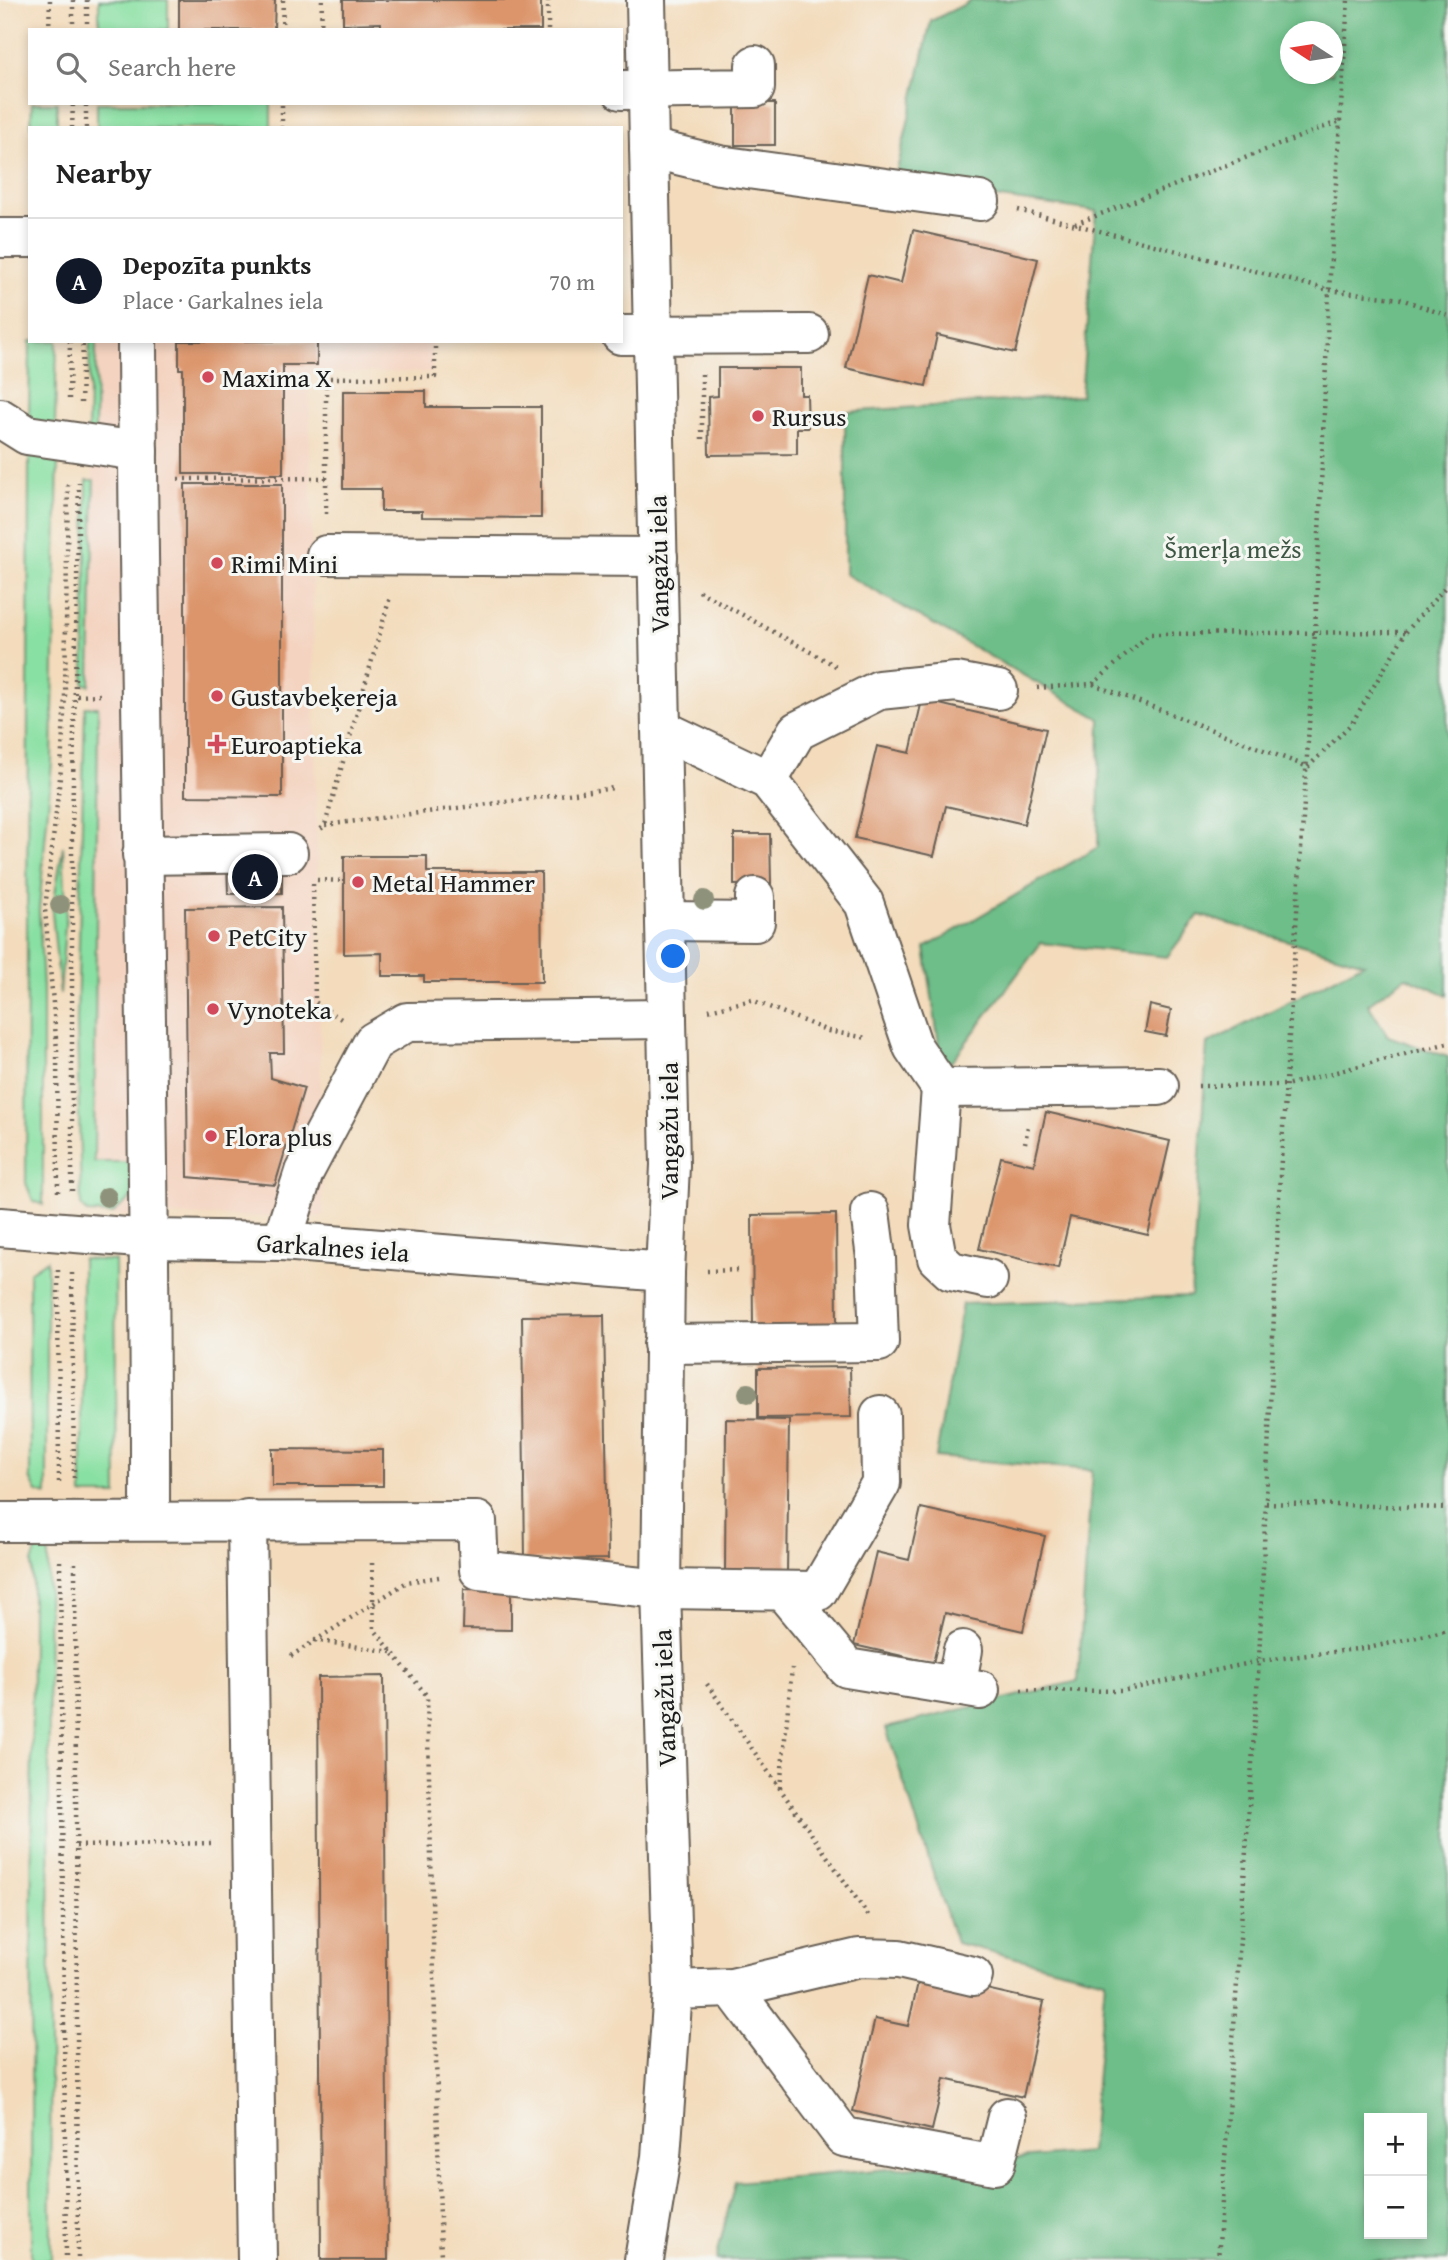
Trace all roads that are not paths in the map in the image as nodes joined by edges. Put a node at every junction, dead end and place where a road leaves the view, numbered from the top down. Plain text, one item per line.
1 (646, 0) edge
2 (755, 65) dead end
3 (634, 90) edge
4 (649, 149) junction
5 (980, 201) road end
6 (28, 238) edge
7 (0, 239) edge
8 (809, 334) dead end
9 (637, 336) edge
10 (137, 343) edge
11 (0, 418) edge
12 (138, 465) junction
13 (326, 555) road end
14 (658, 557) junction
15 (998, 690) road end
16 (661, 729) junction
17 (768, 780) junction
18 (142, 855) junction
19 (300, 862) road end
20 (755, 897) dead end
21 (665, 921) junction
22 (667, 1019) junction
23 (1158, 1086) road end
24 (941, 1088) junction
25 (870, 1212) dead end
26 (0, 1227) edge
27 (151, 1239) junction
28 (282, 1241) junction
29 (680, 1272) junction
30 (988, 1279) dead end
31 (663, 1344) junction
32 (880, 1415) dead end
33 (247, 1519) junction
34 (150, 1520) junction
35 (0, 1522) edge
36 (661, 1589) junction
37 (790, 1601) junction
38 (966, 1675) road end
39 (973, 1976) dead end
40 (732, 1988) junction
41 (673, 1990) junction
42 (1007, 2117) dead end
43 (257, 2260) edge
44 (644, 2260) edge

1 - 3 street, Vangažu iela
2 - 3 street
3 - 4 street, Vangažu iela
4 - 5 street
4 - 9 street, Vangažu iela
6 - 7 street
8 - 9 street
9 - 14 street, Vangažu iela
10 - 12 street
11 - 12 street
12 - 18 street
13 - 14 street
14 - 16 street, Vangažu iela
15 - 17 street
16 - 17 street
16 - 21 street, Vangažu iela
17 - 24 street
18 - 19 street
18 - 27 street
20 - 21 street
21 - 22 street, Vangažu iela
22 - 28 street
22 - 29 street, Vangažu iela
23 - 24 street
24 - 30 street
25 - 31 street
26 - 27 street, Garkalnes iela
27 - 28 street, Garkalnes iela
27 - 34 street
28 - 29 street, Garkalnes iela
29 - 31 street, Vangažu iela
31 - 36 street, Vangažu iela
32 - 37 street
33 - 34 street
33 - 36 street
33 - 43 street
34 - 35 street
36 - 37 street
36 - 41 street, Vangažu iela
37 - 38 street
39 - 40 street
40 - 41 street
40 - 42 street
41 - 44 street, Vangažu iela

